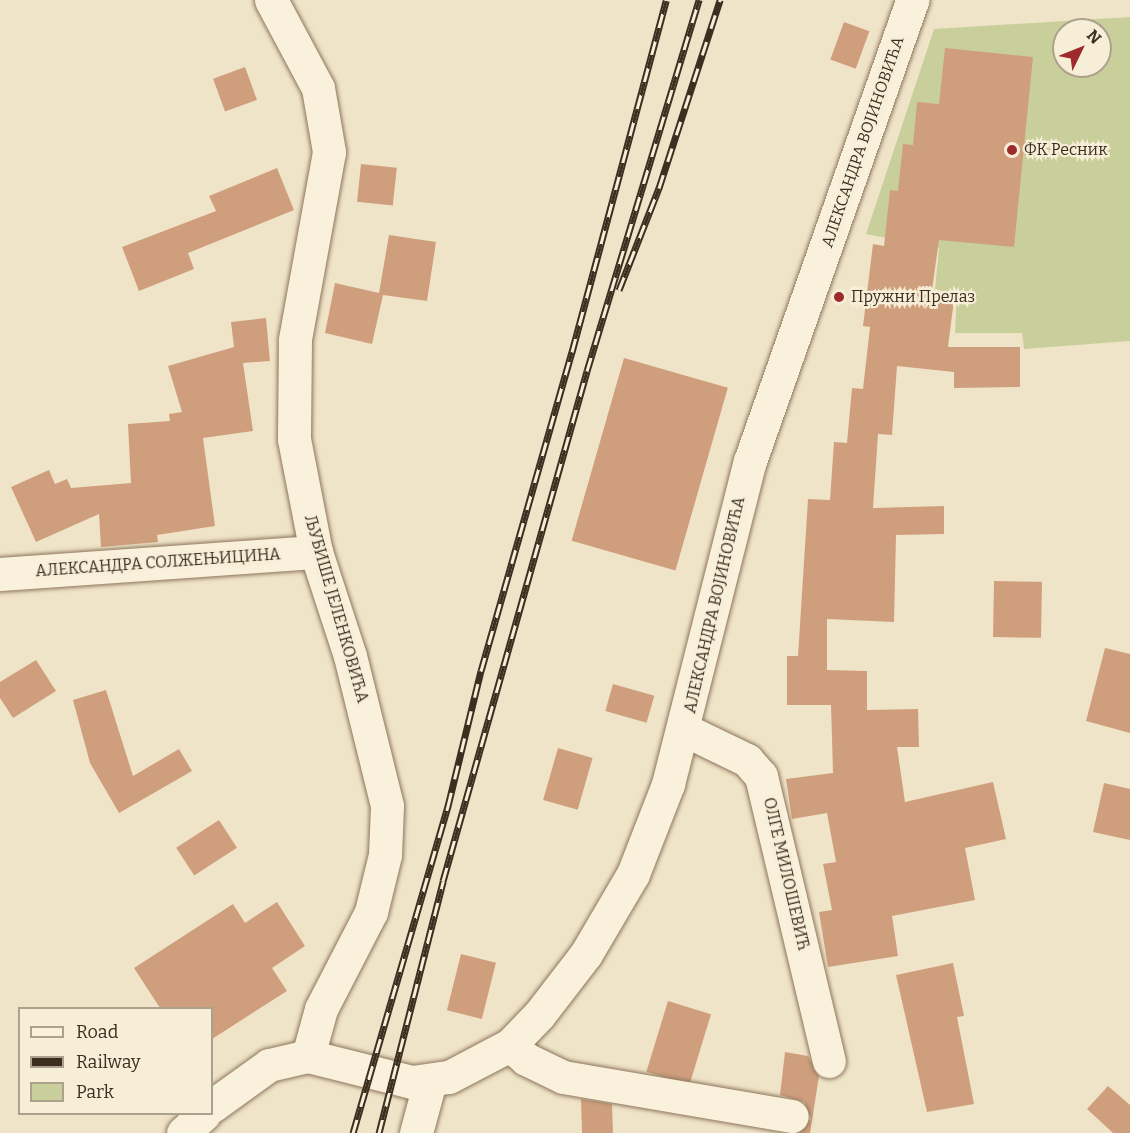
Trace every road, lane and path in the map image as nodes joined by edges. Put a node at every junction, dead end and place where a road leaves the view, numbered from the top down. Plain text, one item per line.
1 (271, 0) edge
2 (912, 0) edge
3 (316, 552) junction
4 (0, 574) edge
5 (685, 730) junction
6 (510, 1045) junction
7 (308, 1056) junction
8 (829, 1061) dead end
9 (430, 1081) junction
10 (213, 1105) edge
11 (202, 1115) edge
12 (792, 1116) dead end
13 (183, 1133) edge
14 (416, 1133) edge

1 - 3 street, ЉУБИШЕ ЈЕЛЕНКОВИЋА
2 - 5 street, АЛЕКСАНДРА ВОЈИНОВИЋА
3 - 4 street, АЛЕКСАНДРА СОЛЖЕЊИЦИНА
3 - 7 street, ЉУБИШЕ ЈЕЛЕНКОВИЋА
5 - 6 street, АЛЕКСАНДРА ВОЈИНОВИЋА
5 - 8 street, ОЛГЕ МИЛОШЕВИЋ
6 - 9 street, АЛЕКСАНДРА ВОЈИНОВИЋА
6 - 12 street
7 - 9 street
7 - 10 street
9 - 14 street
11 - 13 street

